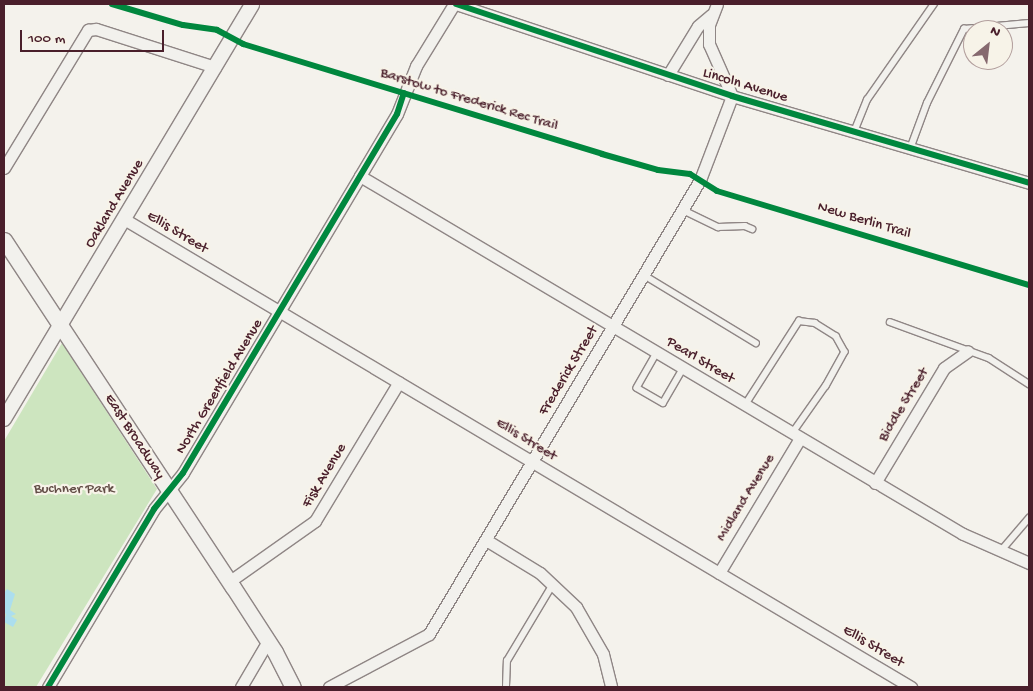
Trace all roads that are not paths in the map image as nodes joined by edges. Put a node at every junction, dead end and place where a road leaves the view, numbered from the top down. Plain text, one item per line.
1 (252, 4) edge
2 (455, 4) edge
3 (716, 4) edge
4 (934, 4) edge
5 (710, 15) junction
6 (1029, 23) edge
7 (215, 67) junction
8 (668, 75) junction
9 (732, 96) junction
10 (854, 132) junction
11 (910, 149) junction
12 (4, 168) edge
13 (360, 176) junction
14 (1029, 183) edge
15 (683, 210) junction
16 (124, 219) junction
17 (752, 230) dead end
18 (4, 240) edge
19 (644, 276) junction
20 (280, 311) junction
21 (890, 322) dead end
22 (61, 325) junction
23 (613, 326) junction
24 (756, 343) dead end
25 (968, 351) junction
26 (656, 353) junction
27 (683, 369) junction
28 (399, 382) junction
29 (1029, 384) edge
30 (745, 406) junction
31 (4, 419) edge
32 (796, 436) junction
33 (532, 461) junction
34 (875, 482) junction
35 (169, 490) junction
36 (1029, 518) edge
37 (486, 540) junction
38 (1000, 552) junction
39 (1029, 563) edge
40 (719, 573) junction
41 (230, 582) junction
42 (553, 584) junction
43 (268, 641) junction
44 (608, 667) junction
45 (48, 687) edge
46 (241, 687) edge
47 (293, 687) edge
48 (328, 687) edge
49 (506, 687) edge
50 (611, 687) edge
51 (620, 687) edge
52 (911, 687) edge

1 - 7 street, Oakland Avenue
2 - 8 street, Lincoln Avenue
2 - 13 street, North Greenfield Avenue
3 - 5 street
4 - 10 lane
5 - 8 street
5 - 9 street
6 - 11 lane
7 - 12 street
7 - 16 street, Oakland Avenue
8 - 9 street, Lincoln Avenue
9 - 10 street, Lincoln Avenue
9 - 15 street, Frederick Street
10 - 11 street, Lincoln Avenue
11 - 14 street, Lincoln Avenue
13 - 20 street, North Greenfield Avenue
13 - 23 street, Pearl Street
15 - 17 lane
15 - 19 street, Frederick Street
16 - 20 street, Ellis Street
16 - 22 street, Oakland Avenue
18 - 22 main road, East Broadway
19 - 23 street, Frederick Street
19 - 24 lane
20 - 28 street, Ellis Street
20 - 35 street, North Greenfield Avenue
21 - 25 lane
22 - 31 street, Oakland Avenue
22 - 35 main road, East Broadway
23 - 26 street, Pearl Street
23 - 33 street, Frederick Street
25 - 29 lane
25 - 34 street, Biddle Street
26 - 27 street, Pearl Street
26 - 27 lane
27 - 30 street, Pearl Street
28 - 33 street, Ellis Street
28 - 41 street, Fisk Avenue
30 - 32 street, Pearl Street
30 - 32 lane
32 - 34 street, Pearl Street
32 - 40 street, Midland Avenue
33 - 37 street, Frederick Street
33 - 40 street, Ellis Street
34 - 38 street, Pearl Street
35 - 41 main road, East Broadway
35 - 45 street, North Greenfield Avenue
36 - 38 lane
37 - 42 street
37 - 48 street, Frederick Street
38 - 39 street, Pearl Street
40 - 52 street, Ellis Street
41 - 43 main road, East Broadway
42 - 44 street
42 - 49 lane
43 - 46 street
43 - 47 main road, East Broadway
44 - 50 street
44 - 51 street

